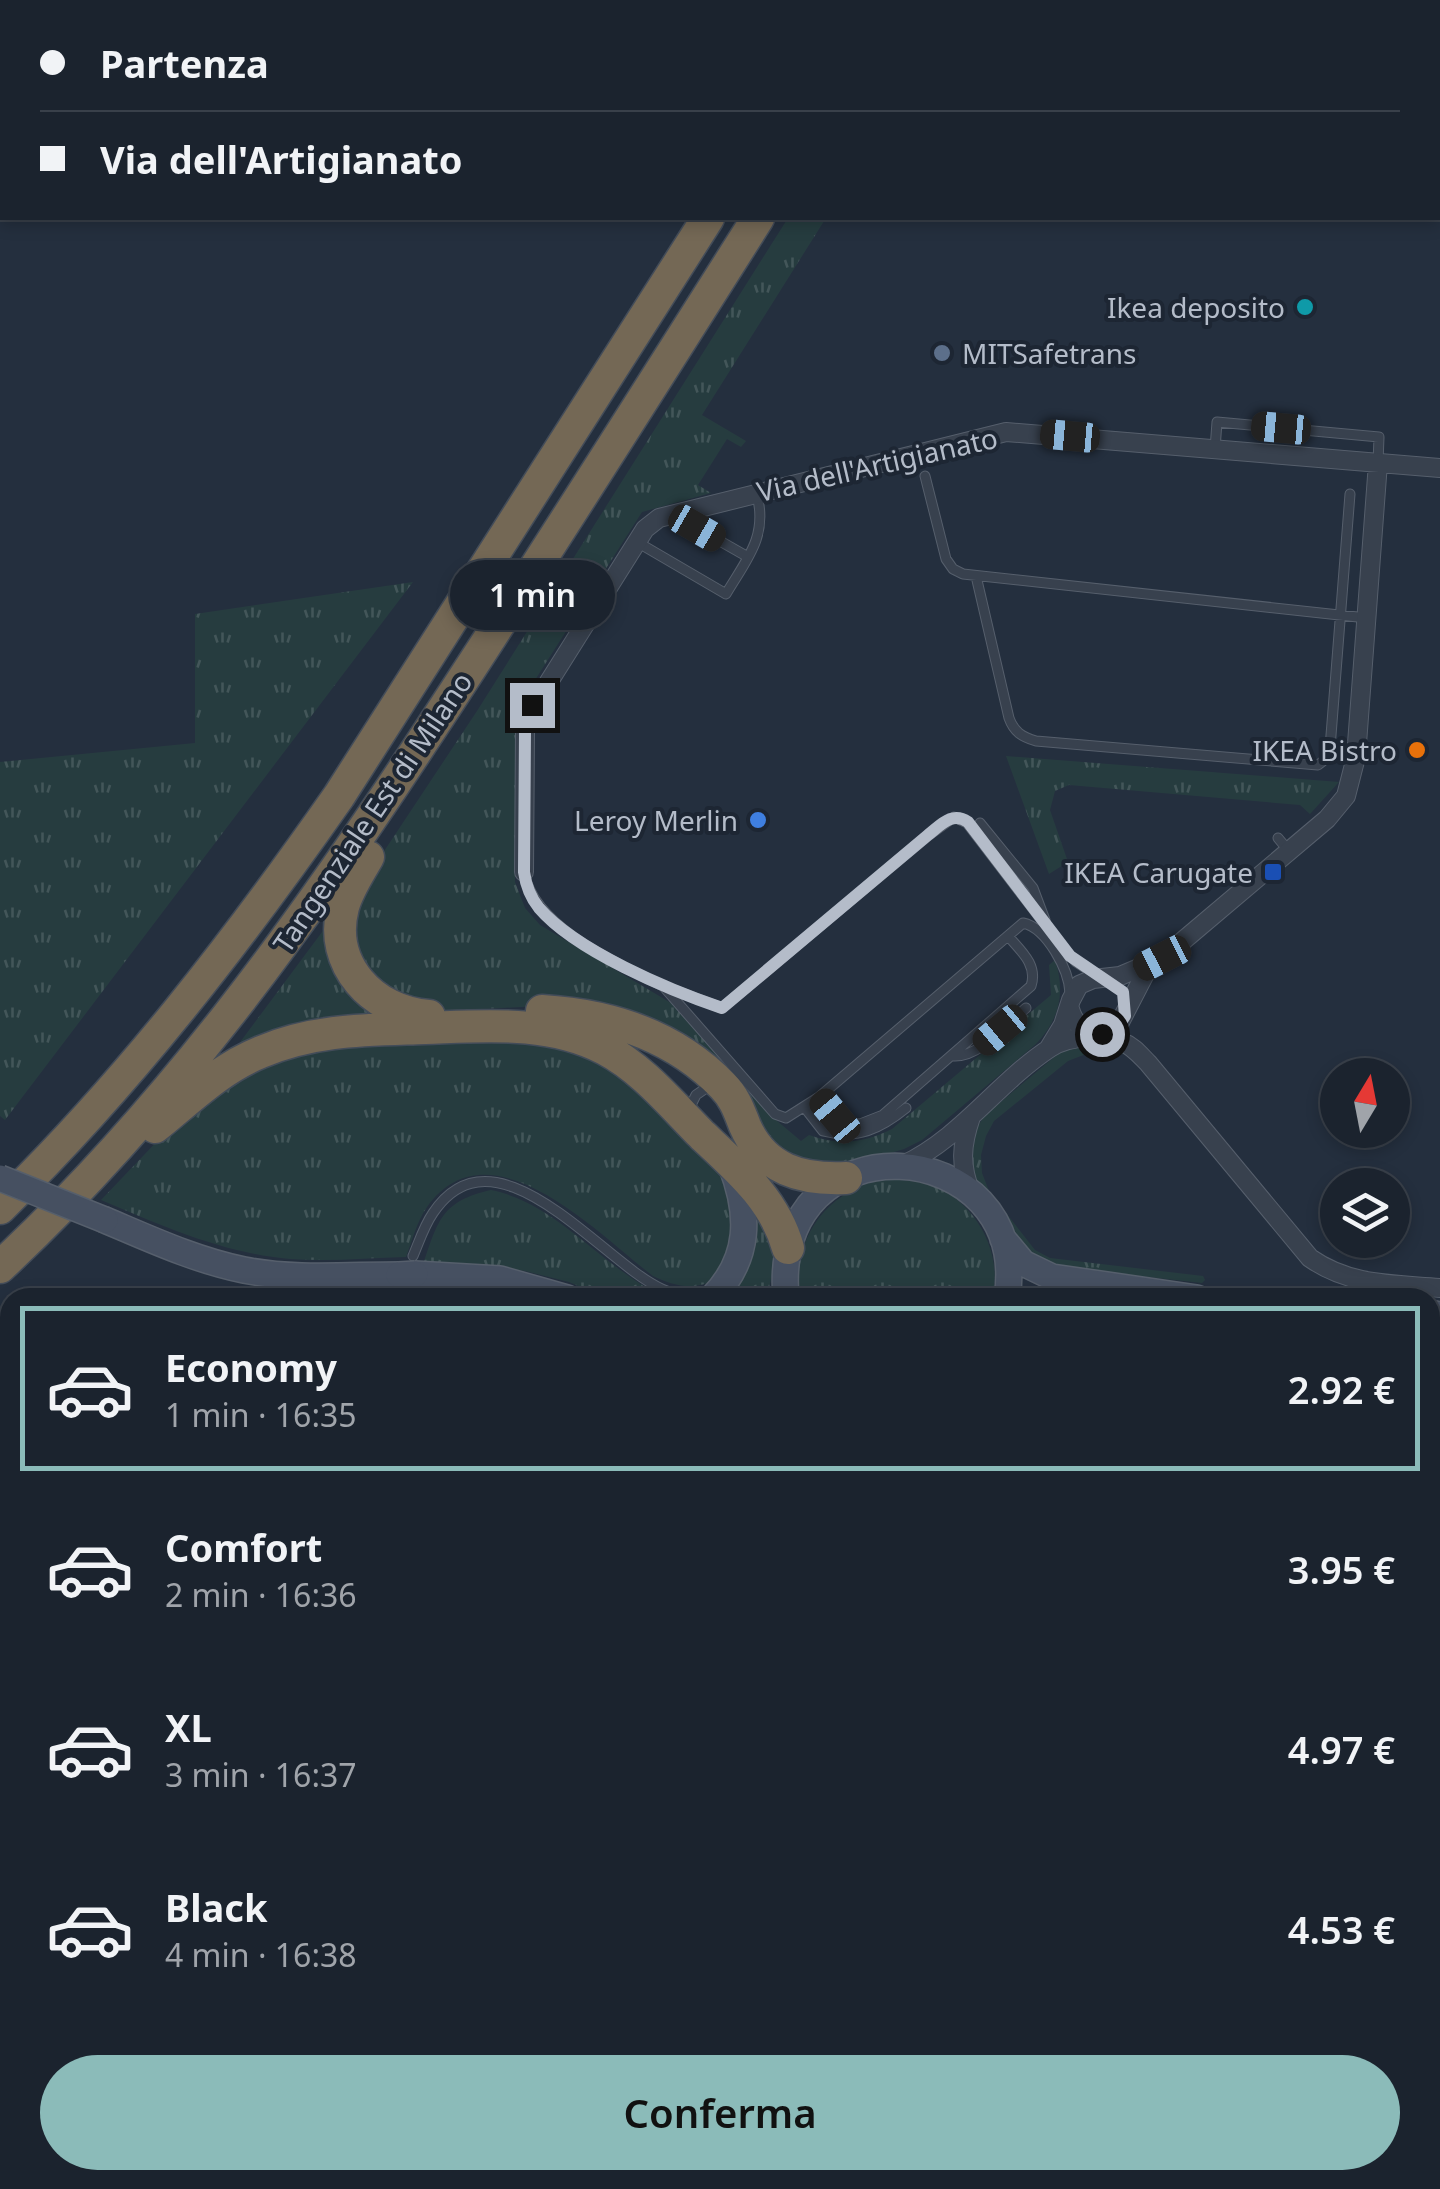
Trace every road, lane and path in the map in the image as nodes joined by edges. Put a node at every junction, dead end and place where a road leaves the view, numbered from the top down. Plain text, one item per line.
1 (707, 220) edge
2 (757, 220) edge
3 (1215, 450) junction
4 (1378, 463) junction
5 (1440, 468) edge
6 (925, 476) dead end
7 (756, 492) junction
8 (1350, 494) dead end
9 (672, 514) junction
10 (637, 542) junction
11 (748, 557) junction
12 (976, 576) junction
13 (1341, 616) junction
14 (1367, 618) junction
15 (425, 737) junction
16 (980, 822) dead end
17 (524, 872) joint
18 (1047, 928) junction
19 (1008, 936) junction
20 (1162, 958) junction
21 (1103, 978) junction
22 (662, 986) junction
23 (1070, 1005) junction
24 (1026, 1008) dead end
25 (1127, 1011) junction
26 (1094, 1034) junction
27 (1048, 1049) junction
28 (954, 1056) junction
29 (1148, 1063) junction
30 (722, 1085) junction
31 (819, 1098) junction
32 (804, 1108) junction
33 (906, 1108) dead end
34 (972, 1115) junction
35 (685, 1118) junction
36 (729, 1161) junction
37 (903, 1165) junction
38 (91, 1174) junction
39 (0, 1178) edge
40 (846, 1178) junction
41 (971, 1194) junction
42 (0, 1208) edge
43 (1001, 1237) junction
44 (788, 1248) junction
45 (0, 1267) edge
46 (406, 1278) edge
47 (533, 1288) edge
48 (662, 1288) edge
49 (720, 1288) edge
50 (785, 1288) edge
51 (1007, 1288) edge
52 (1124, 1288) edge
53 (1440, 1288) edge

1 - 42 highway, Tangenziale Est di Milano
2 - 15 highway, Tangenziale Est di Milano
3 - 4 street, Via dell'Artigianato
3 - 4 lane
3 - 7 street, Via dell'Artigianato
4 - 5 street, Via dell'Artigianato
4 - 14 street
6 - 12 lane
7 - 9 street, Via dell'Artigianato
7 - 11 lane
8 - 13 lane
9 - 10 street, Via dell'Artigianato
9 - 11 lane
10 - 11 lane
10 - 17 street, Via dell'Artigianato
12 - 13 lane
12 - 13 lane
13 - 14 lane
14 - 20 street
15 - 30 highway
15 - 38 highway, Tangenziale Est di Milano
16 - 18 lane
17 - 22 lane, Via dell'Artigianato
18 - 21 lane
18 - 22 lane
19 - 23 lane
19 - 28 lane
19 - 31 lane
20 - 21 street
20 - 25 street
21 - 23 street
21 - 25 street
22 - 32 lane
23 - 26 street
23 - 27 street
24 - 28 lane
25 - 26 street
25 - 29 street
26 - 27 street
26 - 29 street
27 - 34 street
28 - 31 lane
29 - 53 street
30 - 35 lane
30 - 40 highway
31 - 32 lane
32 - 33 lane
34 - 37 street
34 - 41 street
35 - 36 highway
35 - 38 highway
36 - 44 highway
36 - 49 main road
37 - 40 main road
37 - 41 main road
38 - 45 highway, Tangenziale Est di Milano
39 - 46 main road, bridge
40 - 44 main road
41 - 43 main road
43 - 51 main road
43 - 52 main road
44 - 50 main road
46 - 47 main road
46 - 48 lane

